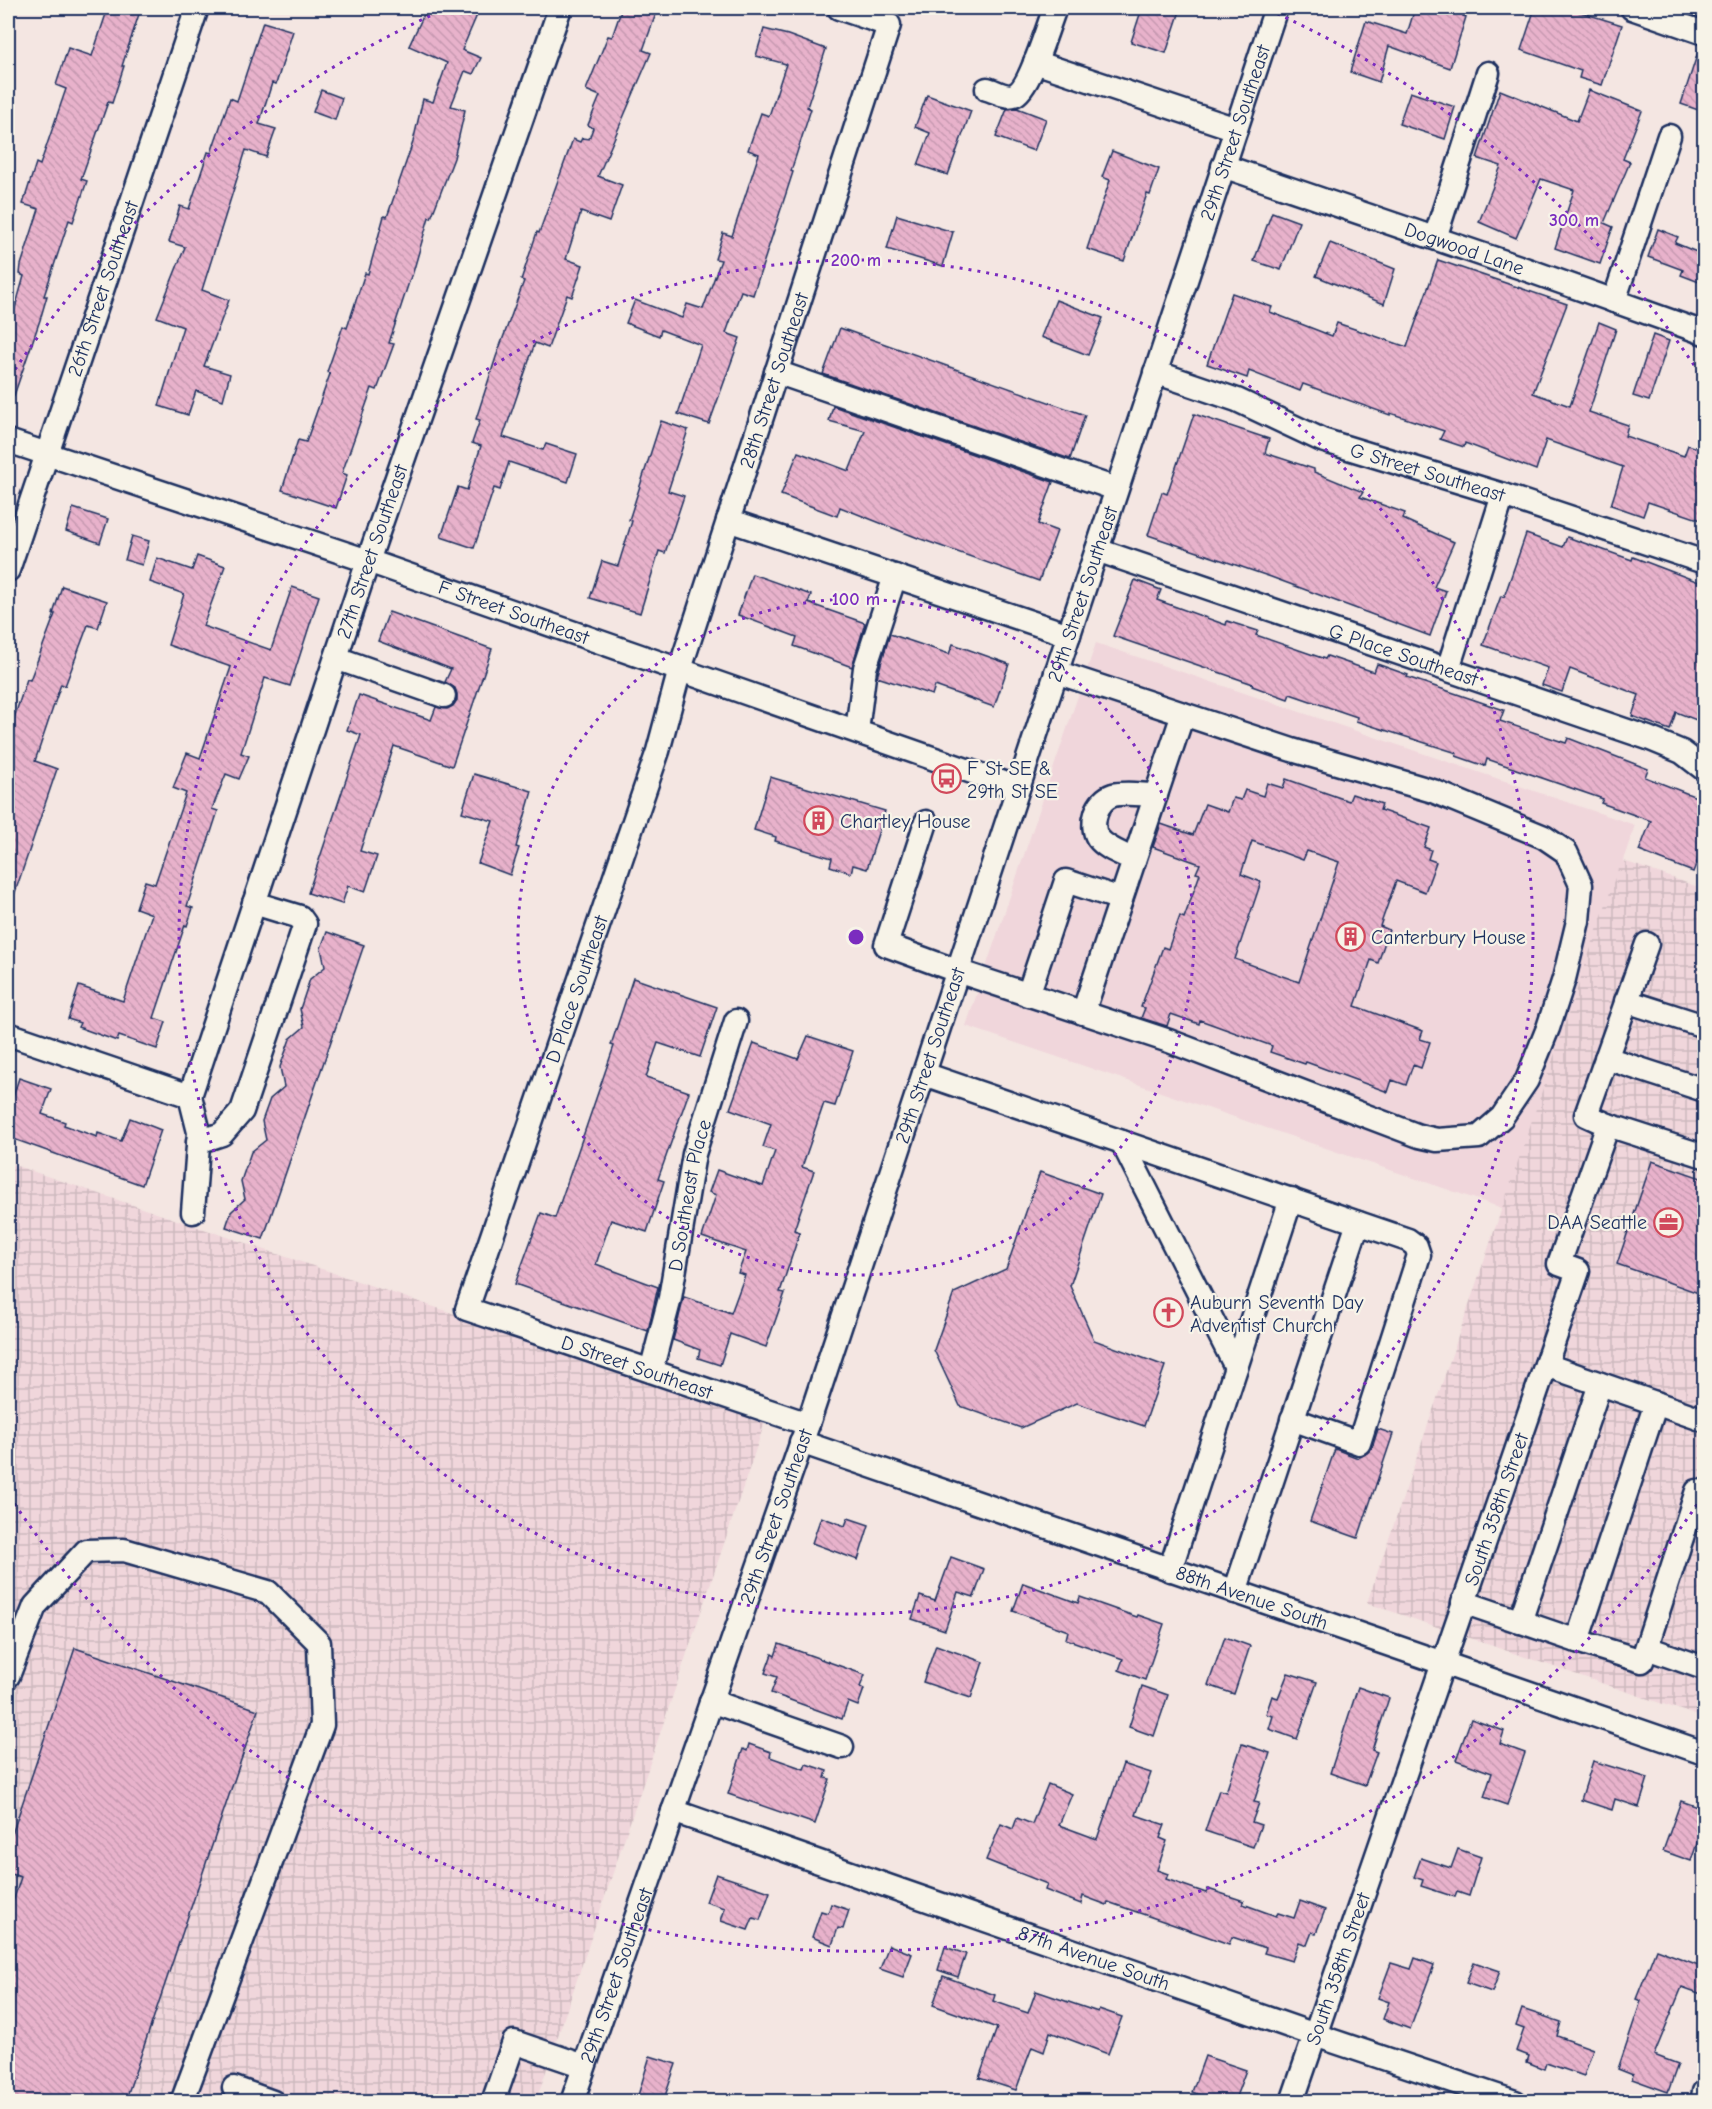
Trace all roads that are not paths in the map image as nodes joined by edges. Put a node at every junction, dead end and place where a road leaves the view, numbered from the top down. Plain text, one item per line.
1 (197, 8) edge
2 (560, 8) edge
3 (839, 8) edge
4 (1055, 8) edge
5 (1276, 8) edge
6 (1632, 8) edge
7 (1704, 33) edge
8 (1035, 62) junction
9 (1488, 73) dead end
10 (987, 89) dead end
11 (1236, 129) junction
12 (1669, 136) dead end
13 (1223, 166) junction
14 (1434, 238) junction
15 (1614, 301) junction
16 (1704, 333) edge
17 (776, 372) junction
18 (1155, 372) junction
19 (8, 441) edge
20 (46, 454) junction
21 (1116, 489) junction
22 (1503, 495) junction
23 (728, 520) junction
24 (1097, 550) junction
25 (368, 561) junction
26 (1704, 562) edge
27 (8, 570) edge
28 (895, 576) junction
29 (1069, 635) junction
30 (336, 658) junction
31 (680, 669) junction
32 (1448, 669) junction
33 (1056, 672) junction
34 (444, 696) dead end
35 (1183, 714) junction
36 (857, 731) junction
37 (1704, 769) edge
38 (1018, 788) junction
39 (1156, 795) junction
40 (926, 822) dead end
41 (1134, 860) junction
42 (1121, 899) junction
43 (254, 903) junction
44 (1647, 944) dead end
45 (957, 971) junction
46 (1028, 995) junction
47 (1626, 1001) junction
48 (1083, 1013) junction
49 (736, 1021) dead end
50 (1704, 1026) edge
51 (8, 1034) edge
52 (1606, 1058) junction
53 (924, 1074) junction
54 (1704, 1090) edge
55 (190, 1096) junction
56 (1608, 1125) junction
57 (198, 1142) junction
58 (1122, 1142) junction
59 (1704, 1156) edge
60 (1291, 1199) junction
61 (193, 1212) dead end
62 (1358, 1222) junction
63 (467, 1309) joint
64 (1546, 1365) junction
65 (1236, 1367) junction
66 (651, 1371) junction
67 (1600, 1384) junction
68 (1656, 1403) junction
69 (1292, 1419) junction
70 (1704, 1420) edge
71 (804, 1433) junction
72 (1704, 1494) edge
73 (1170, 1570) junction
74 (1235, 1592) junction
75 (1463, 1602) junction
76 (1520, 1622) junction
77 (1577, 1641) junction
78 (1647, 1648) junction
79 (1442, 1664) junction
80 (1704, 1668) edge
81 (8, 1676) edge
82 (711, 1701) junction
83 (842, 1747) dead end
84 (1704, 1753) edge
85 (673, 1811) junction
86 (1314, 2035) junction
87 (584, 2066) junction
88 (234, 2088) dead end
89 (1704, 2092) edge
90 (182, 2102) edge
91 (273, 2102) edge
92 (493, 2102) edge
93 (572, 2102) edge
94 (1292, 2102) edge
95 (1515, 2102) edge
96 (1701, 2102) edge

1 - 20 street, 26th Street Southeast
2 - 25 street, 27th Street Southeast
3 - 17 street, 28th Street Southeast
4 - 8 street
5 - 11 street, 29th Street Southeast
6 - 7 street
8 - 10 street
8 - 11 street
9 - 14 street
11 - 13 street, 29th Street Southeast
12 - 15 street
13 - 14 street, Dogwood Lane
13 - 18 street, 29th Street Southeast
14 - 15 street, Dogwood Lane
15 - 16 street, Dogwood Lane
17 - 21 street
17 - 23 street, 28th Street Southeast
18 - 21 street, 29th Street Southeast
18 - 22 street, G Street Southeast
19 - 20 street, F Street Southeast
20 - 25 street, F Street Southeast
20 - 27 street, 26th Street Southeast
21 - 24 street, 29th Street Southeast
22 - 26 street, G Street Southeast
22 - 32 street
23 - 28 street
23 - 31 street, 28th Street Southeast
24 - 29 street, 29th Street Southeast
24 - 32 street, G Place Southeast
25 - 30 street, 27th Street Southeast
25 - 31 street, F Street Southeast
28 - 29 street
28 - 36 street
29 - 33 street, 29th Street Southeast
30 - 34 street
30 - 43 street, 27th Street Southeast
31 - 36 street, F Street Southeast
31 - 63 street, D Place Southeast
32 - 37 street, G Place Southeast
33 - 35 street
33 - 38 street, 29th Street Southeast
35 - 39 street
35 - 48 street
36 - 38 street, F Street Southeast
38 - 45 street, 29th Street Southeast
39 - 41 street
39 - 41 street
40 - 45 street
41 - 42 street
42 - 46 street
42 - 48 street
43 - 55 street, 27th Street Southeast
43 - 57 street
44 - 47 street
45 - 46 street
45 - 53 street, 29th Street Southeast
46 - 48 street
47 - 50 street
47 - 52 street
49 - 66 street, D Southeast Place
51 - 55 street
52 - 54 street
52 - 56 street
53 - 58 street
53 - 71 street, 29th Street Southeast
55 - 57 street
56 - 59 street
56 - 64 street, South 358th Street
57 - 61 street
58 - 60 street
58 - 65 street
60 - 62 street
60 - 65 street
62 - 69 street
62 - 69 street
63 - 66 street, D Street Southeast
64 - 67 street
64 - 75 street, South 358th Street
65 - 73 street
66 - 71 street, D Street Southeast
67 - 68 street
67 - 76 street
68 - 70 street
68 - 77 street
69 - 74 street
71 - 73 street, 88th Avenue South
71 - 82 street, 29th Street Southeast
72 - 78 street
73 - 74 street, 88th Avenue South
74 - 79 street, 88th Avenue South
75 - 76 street
75 - 79 street, South 358th Street
76 - 77 street
77 - 78 street
78 - 80 street
79 - 84 street, 88th Avenue South
79 - 86 street, South 358th Street
81 - 90 street
82 - 83 street
82 - 85 street, 29th Street Southeast
85 - 86 street, 87th Avenue South
85 - 87 street, 29th Street Southeast
86 - 94 street, South 358th Street
86 - 95 street, 87th Avenue South
87 - 92 street
87 - 93 street, 29th Street Southeast
88 - 91 street
89 - 96 street

